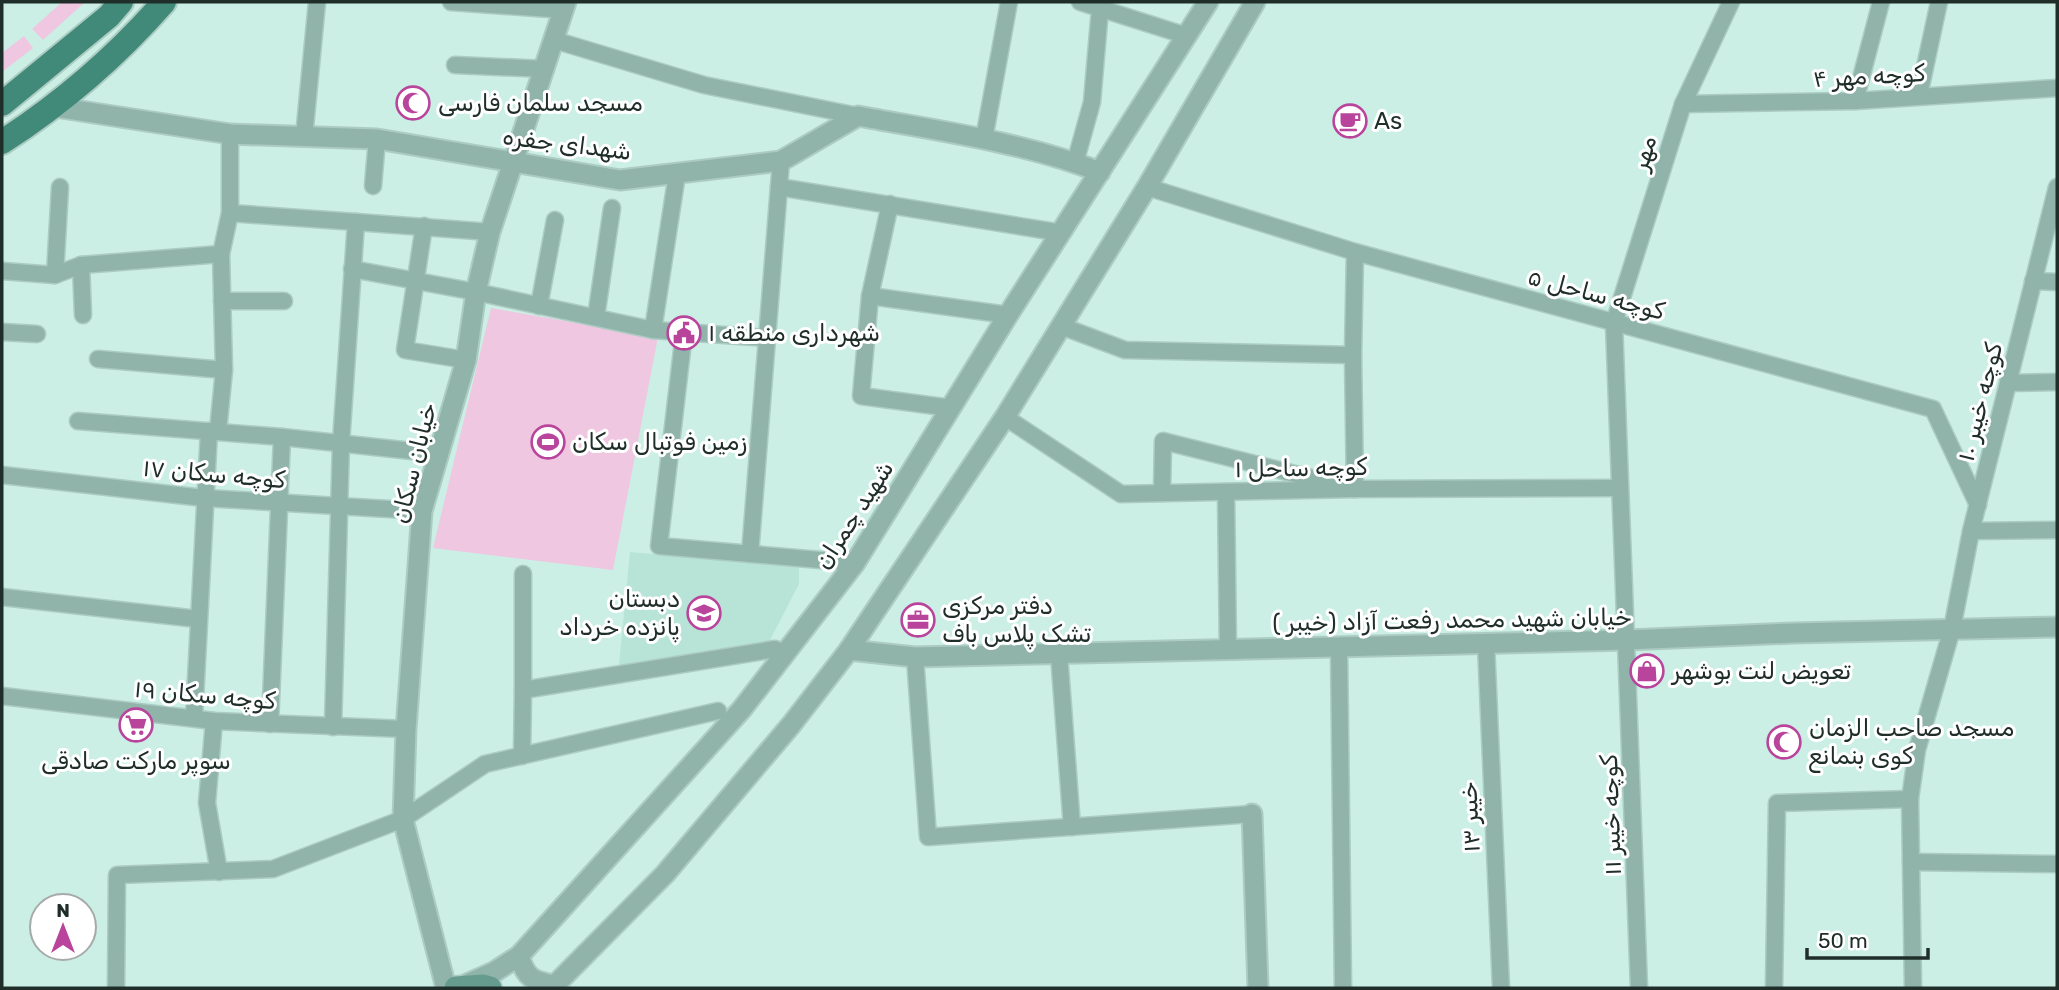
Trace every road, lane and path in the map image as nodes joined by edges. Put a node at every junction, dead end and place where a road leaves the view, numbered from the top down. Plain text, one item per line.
1 (121, 2) edge
2 (164, 2) edge
3 (317, 2) edge
4 (451, 2) edge
5 (1009, 2) edge
6 (1080, 2) edge
7 (1208, 2) edge
8 (1255, 2) edge
9 (1731, 2) edge
10 (1881, 2) edge
11 (1939, 2) edge
12 (514, 4) edge
13 (565, 6) edge
14 (1100, 9) junction
15 (1187, 36) junction
16 (554, 40) junction
17 (455, 65) dead end
18 (545, 69) junction
19 (2057, 88) edge
20 (1919, 95) junction
21 (1855, 101) junction
22 (2, 104) edge
23 (1682, 104) junction
24 (54, 107) junction
25 (858, 116) junction
26 (230, 134) junction
27 (304, 137) junction
28 (377, 139) junction
29 (984, 139) junction
30 (2, 142) edge
31 (781, 161) junction
32 (511, 162) junction
33 (1075, 163) junction
34 (1100, 172) junction
35 (677, 174) junction
36 (373, 186) dead end
37 (60, 187) dead end
38 (779, 187) junction
39 (1147, 187) junction
40 (2057, 187) edge
41 (890, 204) junction
42 (612, 208) dead end
43 (230, 214) junction
44 (555, 220) dead end
45 (356, 222) junction
46 (424, 226) junction
47 (490, 232) junction
48 (1062, 233) junction
49 (1355, 252) junction
50 (221, 254) junction
51 (81, 265) junction
52 (352, 269) junction
53 (2, 271) edge
54 (55, 275) junction
55 (416, 281) junction
56 (2033, 281) junction
57 (2057, 282) edge
58 (476, 292) junction
59 (870, 296) junction
60 (284, 300) dead end
61 (222, 301) junction
62 (539, 306) junction
63 (83, 315) dead end
64 (1008, 315) junction
65 (596, 317) junction
66 (1614, 323) junction
67 (1061, 326) junction
68 (653, 330) junction
69 (2, 332) edge
70 (684, 333) junction
71 (37, 334) dead end
72 (768, 338) junction
73 (1353, 355) junction
74 (98, 359) dead end
75 (466, 360) junction
76 (224, 369) junction
77 (2057, 382) edge
78 (2008, 383) junction
79 (951, 408) junction
80 (1005, 417) junction
81 (78, 421) dead end
82 (213, 431) junction
83 (282, 437) junction
84 (341, 443) junction
85 (440, 454) junction
86 (2, 475) edge
87 (1620, 488) junction
88 (1355, 489) junction
89 (1226, 492) junction
90 (1162, 493) junction
91 (204, 498) junction
92 (278, 503) junction
93 (1978, 505) junction
94 (339, 508) junction
95 (422, 511) junction
96 (2057, 530) edge
97 (1971, 531) junction
98 (750, 554) junction
99 (855, 563) junction
100 (523, 574) dead end
101 (2, 597) edge
102 (198, 619) junction
103 (2057, 627) edge
104 (1952, 629) junction
105 (1628, 640) junction
106 (1486, 644) junction
107 (1339, 647) junction
108 (849, 650) junction
109 (1228, 650) junction
110 (785, 654) junction
111 (1059, 654) junction
112 (915, 657) junction
113 (523, 691) junction
114 (2, 696) edge
115 (718, 711) dead end
116 (194, 718) junction
117 (214, 721) junction
118 (270, 724) junction
119 (332, 727) junction
120 (406, 729) junction
121 (522, 756) junction
122 (1910, 799) junction
123 (1252, 814) joint
124 (403, 819) junction
125 (1072, 827) junction
126 (1911, 862) junction
127 (2057, 864) edge
128 (219, 872) junction
129 (519, 956) junction
130 (553, 987) edge
131 (116, 988) edge
132 (455, 988) edge
133 (490, 988) edge
134 (1258, 988) edge
135 (1343, 988) edge
136 (1501, 988) edge
137 (1639, 988) edge
138 (1774, 988) edge
139 (1913, 988) edge

1 - 22 main road
2 - 24 main road
3 - 27 street
4 - 12 street
5 - 29 street
6 - 14 street
7 - 15 street, شهید چمران
8 - 39 street
9 - 23 street, مهر
10 - 21 street
11 - 20 street
12 - 13 street
13 - 16 street, خیابان سکان
14 - 15 street
14 - 33 street
15 - 34 street, شهید چمران
16 - 18 street, خیابان سکان
16 - 25 street
17 - 18 street
18 - 32 street, خیابان سکان
19 - 20 street, کوچه مهر ۴
20 - 21 street, کوچه مهر ۴
21 - 23 street, کوچه مهر ۴
23 - 66 street, مهر
24 - 26 street, شهدای جفره
24 - 30 main road
25 - 29 street
25 - 31 street, شهدای جفره
26 - 27 street, شهدای جفره
26 - 43 street
27 - 28 street, شهدای جفره
28 - 32 street, شهدای جفره
28 - 36 street
29 - 33 street
31 - 35 street, شهدای جفره
31 - 38 street
32 - 35 street, شهدای جفره
32 - 47 street, خیابان سکان
33 - 34 street
34 - 48 street, شهید چمران
35 - 68 street
37 - 54 street
38 - 41 street
38 - 72 street
39 - 49 street, کوچه ساحل ۵
39 - 67 street
40 - 56 street, کوچه خیبر ۱۰
41 - 48 street
41 - 59 street
42 - 65 street
43 - 45 street
43 - 50 street
44 - 62 street
45 - 46 street
45 - 52 street
46 - 47 street
46 - 55 street
47 - 58 street, خیابان سکان
48 - 64 street, شهید چمران
49 - 66 street, کوچه ساحل ۵
49 - 73 street
50 - 51 street
50 - 61 street
51 - 54 street
51 - 63 street
52 - 55 street
52 - 84 street
53 - 54 street
55 - 58 street
55 - 75 street
56 - 57 street
56 - 78 street, کوچه خیبر ۱۰
58 - 62 street
58 - 75 street, خیابان سکان
59 - 64 street
59 - 79 street
60 - 61 street
61 - 76 street
62 - 65 street
64 - 79 street, شهید چمران
65 - 68 street
66 - 87 street, مهر
66 - 93 street, کوچه ساحل ۵
67 - 73 street
67 - 80 street
68 - 70 street
69 - 71 street
70 - 72 street
70 - 98 street
72 - 98 street
73 - 88 street
74 - 76 street
75 - 85 street, خیابان سکان
76 - 82 street
77 - 78 street
78 - 93 street, کوچه خیبر ۱۰
79 - 99 street, شهید چمران
80 - 90 street, کوچه ساحل ۱
80 - 108 street
81 - 82 street
82 - 83 street
82 - 91 street
83 - 84 street
83 - 92 street
84 - 85 street
84 - 94 street
85 - 95 street, خیابان سکان
86 - 91 street, کوچه سکان ۱۷
87 - 88 street, کوچه ساحل ۱
87 - 105 street, کوچه خیبر ۱۱
88 - 89 street, کوچه ساحل ۱
88 - 90 street
89 - 90 street, کوچه ساحل ۱
89 - 109 street
91 - 92 street, کوچه سکان ۱۷
91 - 102 street
92 - 94 street, کوچه سکان ۱۷
92 - 118 street
93 - 97 street, کوچه خیبر ۱۰
94 - 95 street, کوچه سکان ۱۷
94 - 119 street
95 - 120 street, خیابان سکان
96 - 97 street
97 - 104 street, کوچه خیبر ۱۰
98 - 99 street
99 - 110 street, شهید چمران
100 - 113 street
101 - 102 street
102 - 116 street
103 - 104 street, ( خیبر) خیابان شهید محمد رفعت آزاد
104 - 105 street, ( خیبر) خیابان شهید محمد رفعت آزاد
104 - 122 street, کوچه خیبر ۱۰
105 - 106 street, ( خیبر) خیابان شهید محمد رفعت آزاد
105 - 137 street, کوچه خیبر ۱۱
106 - 107 street, ( خیبر) خیابان شهید محمد رفعت آزاد
106 - 136 street, خیبر ۱۳
107 - 109 street, ( خیبر) خیابان شهید محمد رفعت آزاد
107 - 135 street
108 - 112 street, ( خیبر) خیابان شهید محمد رفعت آزاد
108 - 130 street
109 - 111 street, ( خیبر) خیابان شهید محمد رفعت آزاد
110 - 113 street
110 - 129 street, شهید چمران
111 - 112 street, ( خیبر) خیابان شهید محمد رفعت آزاد
111 - 125 street
112 - 125 street
113 - 121 street
114 - 116 street, کوچه سکان ۱۹
115 - 121 street
116 - 117 street, کوچه سکان ۱۹
117 - 118 street, کوچه سکان ۱۹
117 - 128 street
118 - 119 street, کوچه سکان ۱۹
119 - 120 street, کوچه سکان ۱۹
120 - 124 street, خیابان سکان
121 - 124 street
122 - 126 street, کوچه خیبر ۱۰
122 - 138 street
123 - 125 street
123 - 134 street
124 - 128 street
124 - 132 street, خیابان سکان
126 - 127 street
126 - 139 street, کوچه خیبر ۱۰
128 - 131 street
129 - 130 street
129 - 132 street, شهید چمران
132 - 133 main road

